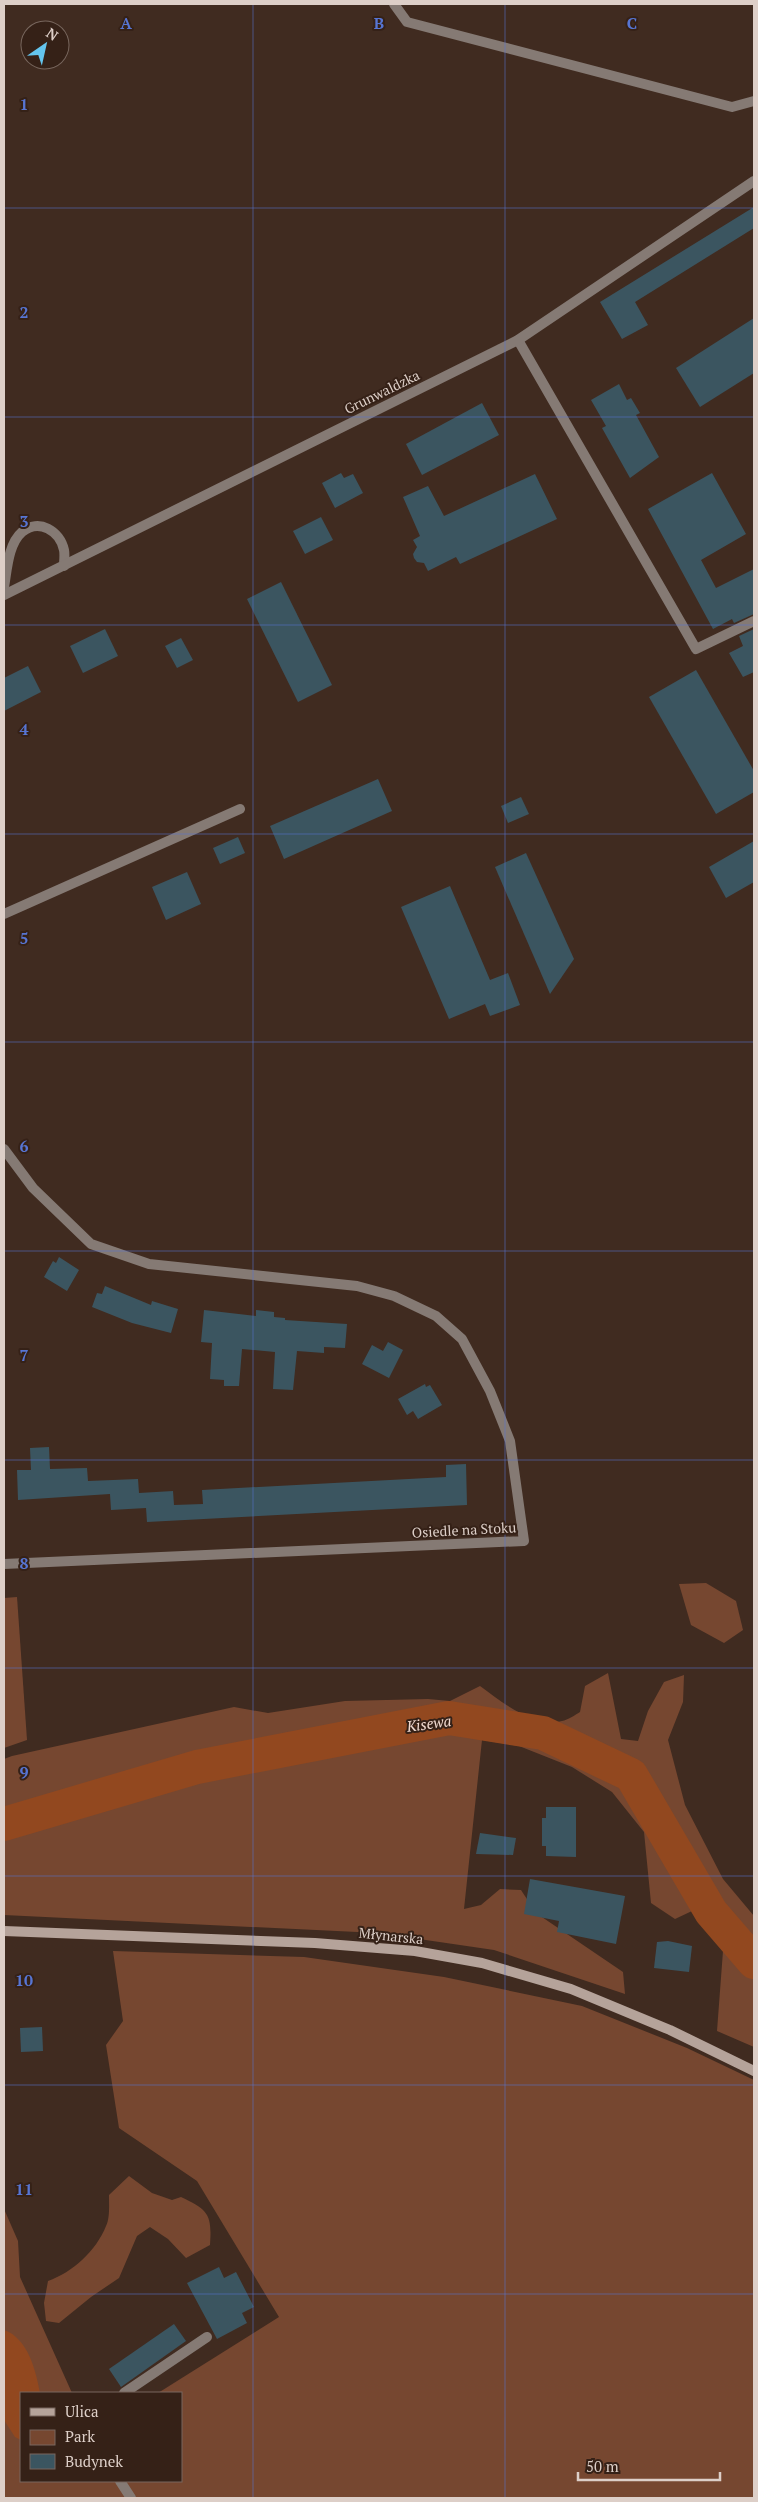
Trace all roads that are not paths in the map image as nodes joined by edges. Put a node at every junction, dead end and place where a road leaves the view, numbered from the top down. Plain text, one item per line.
1 (394, 4) edge
2 (754, 101) edge
3 (754, 181) edge
4 (518, 340) junction
5 (64, 566) junction
6 (4, 587) edge
7 (4, 595) edge
8 (754, 621) edge
9 (240, 809) dead end
10 (4, 914) edge
11 (4, 1149) edge
12 (4, 1564) edge
13 (4, 1930) edge
14 (754, 2071) edge
15 (207, 2337) dead end
16 (125, 2392) edge
17 (121, 2482) edge
18 (131, 2498) edge

1 - 2 street
3 - 4 street, Grunwaldzka
4 - 5 street, Grunwaldzka
4 - 8 street
5 - 6 street
5 - 7 street, Grunwaldzka
9 - 10 street
11 - 12 street, Osiedle na Stoku
13 - 14 street, Młynarska
15 - 16 street
17 - 18 street

